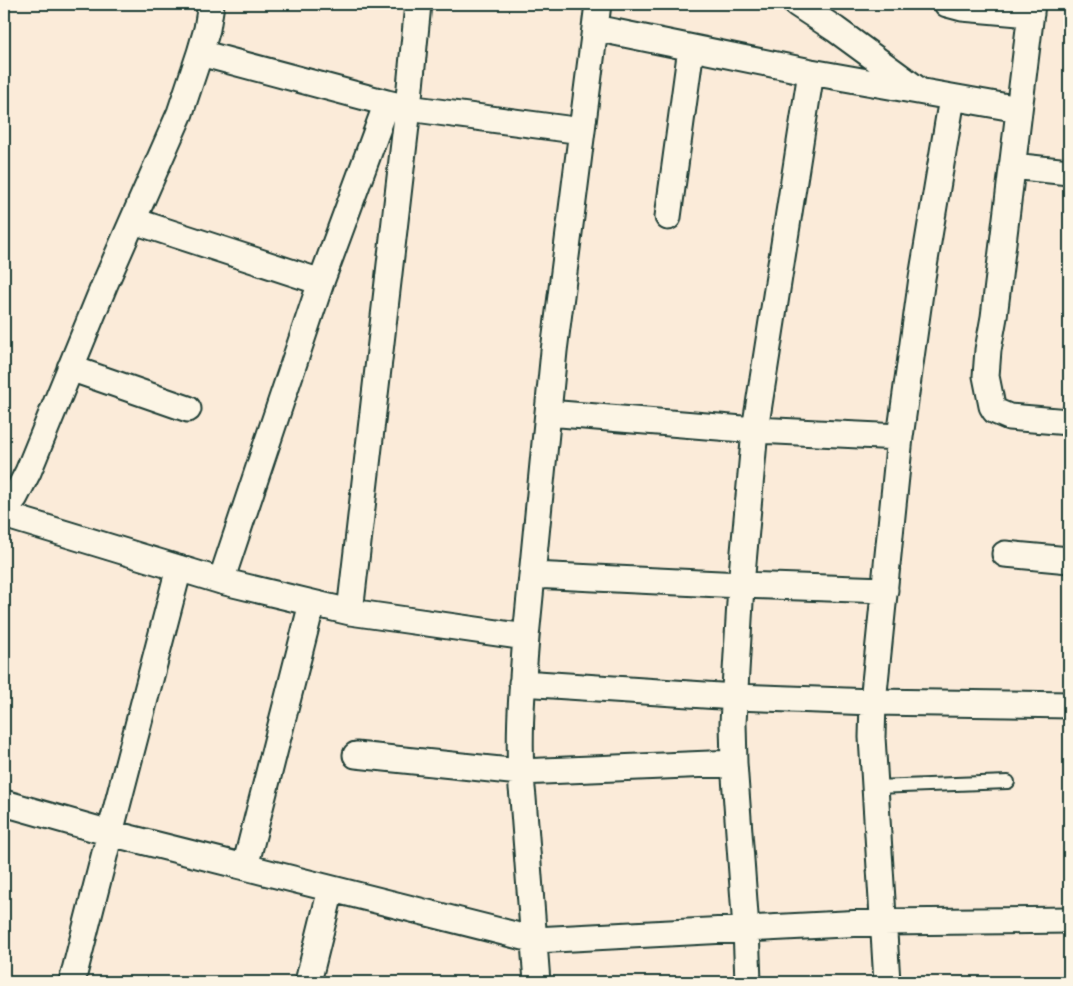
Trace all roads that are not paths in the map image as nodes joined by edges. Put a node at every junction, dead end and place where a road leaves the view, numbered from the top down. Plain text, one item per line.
1 (211, 4) edge
2 (418, 4) edge
3 (598, 4) edge
4 (797, 4) edge
5 (947, 4) edge
6 (1031, 9) edge
7 (595, 28) junction
8 (691, 48) junction
9 (200, 53) junction
10 (811, 72) junction
11 (921, 92) junction
12 (952, 98) junction
13 (398, 105) junction
14 (1019, 109) junction
15 (582, 131) junction
16 (1012, 166) junction
17 (1069, 172) edge
18 (668, 217) dead end
19 (134, 221) junction
20 (321, 282) junction
21 (70, 368) junction
22 (188, 409) dead end
23 (548, 413) junction
24 (1069, 422) edge
25 (756, 430) junction
26 (900, 437) junction
27 (4, 513) edge
28 (1005, 554) dead end
29 (1069, 560) edge
30 (179, 568) junction
31 (532, 575) junction
32 (220, 581) junction
33 (741, 585) junction
34 (885, 590) junction
35 (312, 603) junction
36 (350, 612) junction
37 (526, 637) junction
38 (522, 683) junction
39 (735, 696) junction
40 (874, 702) junction
41 (1069, 705) edge
42 (356, 755) dead end
43 (734, 764) junction
44 (520, 772) junction
45 (1008, 782) dead end
46 (876, 787) junction
47 (4, 802) edge
48 (110, 833) junction
49 (245, 867) junction
50 (331, 889) junction
51 (1069, 920) edge
52 (883, 922) junction
53 (746, 929) junction
54 (535, 940) junction
55 (72, 982) edge
56 (308, 982) edge
57 (537, 982) edge
58 (748, 982) edge
59 (887, 982) edge

1 - 9 street
2 - 13 street
3 - 7 street
4 - 11 street
5 - 6 street
6 - 14 street
7 - 8 street
7 - 15 street
8 - 10 street
8 - 18 street
9 - 13 street
9 - 19 street
10 - 11 street
10 - 25 street
11 - 12 street
12 - 14 street
12 - 26 street
13 - 15 street
13 - 20 street
13 - 36 street
14 - 16 street
15 - 23 street
16 - 17 street
16 - 24 street
19 - 20 street
19 - 21 street
20 - 32 street
21 - 22 street
21 - 27 street
23 - 25 street
23 - 31 street
25 - 26 street
25 - 33 street
26 - 34 street
27 - 30 street
28 - 29 street
30 - 32 street
30 - 48 street
31 - 33 street
31 - 37 street
32 - 35 street
33 - 34 street
33 - 39 street
34 - 40 street
35 - 36 street
35 - 49 street
36 - 37 street
37 - 38 street
38 - 39 street
38 - 44 street
39 - 40 street
39 - 43 street
40 - 41 street
40 - 46 street
42 - 44 street
43 - 44 street
43 - 53 street
44 - 54 street
45 - 46 lane
46 - 52 street
47 - 48 street
48 - 49 street
48 - 55 street
49 - 50 street
50 - 54 street
50 - 56 street
51 - 52 street
52 - 53 street
52 - 59 street
53 - 54 street
53 - 58 street
54 - 57 street

